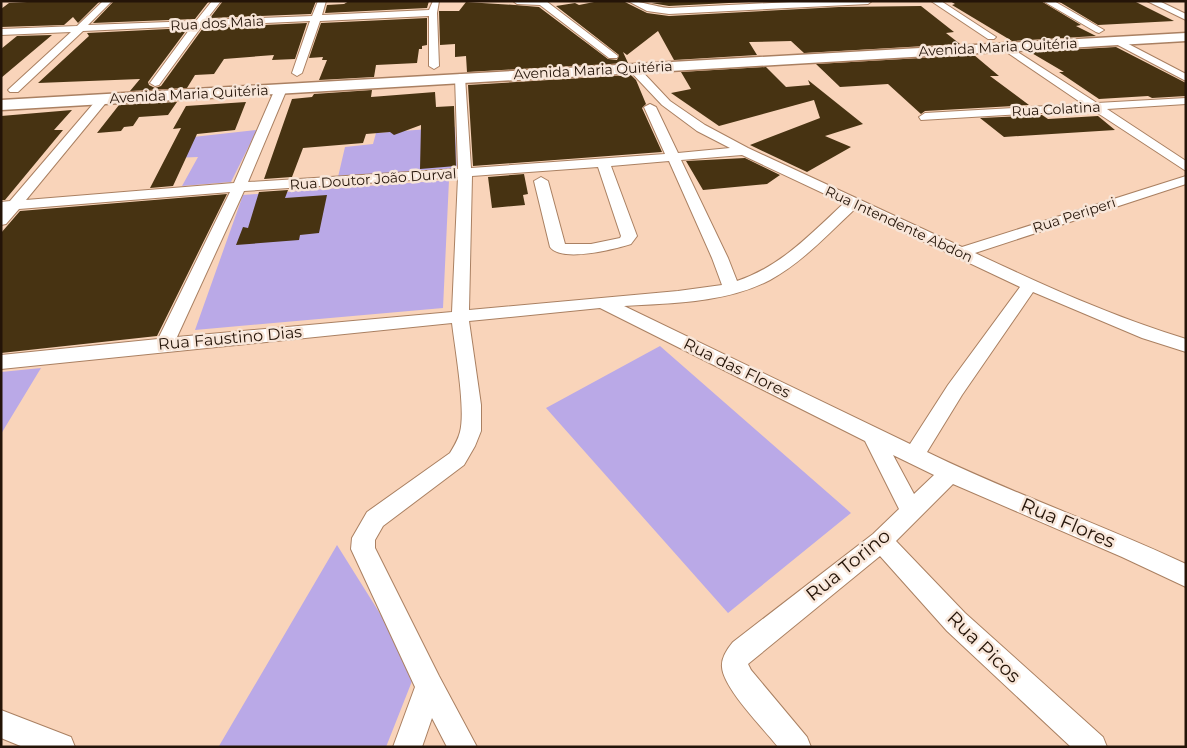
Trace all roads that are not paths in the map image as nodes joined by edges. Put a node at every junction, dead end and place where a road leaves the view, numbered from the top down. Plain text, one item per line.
1 (108, 1) edge
2 (216, 1) edge
3 (322, 1) edge
4 (436, 1) edge
5 (517, 1) edge
6 (632, 1) edge
7 (868, 1) edge
8 (935, 1) edge
9 (1046, 1) edge
10 (1151, 1) edge
11 (541, 2) edge
12 (838, 2) edge
13 (749, 4) edge
14 (433, 13) junction
15 (1186, 17) edge
16 (316, 18) junction
17 (199, 24) junction
18 (1186, 26) edge
19 (79, 29) junction
20 (1099, 30) junction
21 (1, 32) edge
22 (991, 37) junction
23 (1186, 37) edge
24 (1116, 41) junction
25 (837, 43) junction
26 (1005, 47) junction
27 (613, 56) junction
28 (853, 56) junction
29 (443, 68) junction
30 (633, 68) junction
31 (302, 73) joint
32 (1186, 78) edge
33 (280, 82) junction
34 (155, 83) junction
35 (8, 90) edge
36 (240, 92) junction
37 (103, 99) junction
38 (1186, 101) edge
39 (1, 104) edge
40 (650, 107) dead end
41 (1096, 107) junction
42 (925, 117) dead end
43 (744, 151) junction
44 (674, 158) junction
45 (603, 163) junction
46 (1186, 167) edge
47 (465, 173) junction
48 (1186, 180) edge
49 (541, 181) dead end
50 (239, 187) junction
51 (852, 203) junction
52 (8, 206) edge
53 (1, 221) edge
54 (962, 252) junction
55 (1030, 285) junction
56 (731, 288) junction
57 (602, 302) junction
58 (460, 317) junction
59 (165, 343) junction
60 (1186, 346) edge
61 (1, 362) edge
62 (872, 434) junction
63 (914, 455) junction
64 (950, 473) junction
65 (911, 511) junction
66 (881, 541) junction
67 (1186, 576) edge
68 (742, 651) joint
69 (429, 686) junction
70 (1, 724) edge
71 (60, 747) edge
72 (407, 747) edge
73 (463, 747) edge
74 (797, 747) edge
75 (1093, 747) edge

1 - 19 street
2 - 17 street
3 - 16 street
4 - 14 street
5 - 11 street
6 - 13 street
7 - 12 street
8 - 22 street
9 - 20 street
10 - 15 street
11 - 27 street
12 - 13 street
14 - 16 street, Rua dos Maia
14 - 29 street
16 - 17 street, Rua dos Maia
16 - 31 street
17 - 19 street, Rua dos Maia
17 - 34 street
18 - 20 main road, Avenida Maria Quitéria
19 - 21 street, Rua dos Maia
19 - 35 street
20 - 22 main road, Avenida Maria Quitéria
22 - 25 main road, Avenida Maria Quitéria
23 - 24 main road, Avenida Maria Quitéria
24 - 26 main road, Avenida Maria Quitéria
24 - 32 street
25 - 27 main road, Avenida Maria Quitéria
25 - 28 main road
26 - 28 main road, Avenida Maria Quitéria
26 - 41 street
27 - 29 main road, Avenida Maria Quitéria
28 - 30 main road, Avenida Maria Quitéria
29 - 30 main road, Avenida Maria Quitéria
29 - 33 main road, Avenida Maria Quitéria
29 - 47 street
30 - 43 street, Rua Intendente Abdon
31 - 33 main road, Avenida Maria Quitéria
33 - 36 main road, Avenida Maria Quitéria
33 - 50 street
34 - 35 main road, Avenida Maria Quitéria
34 - 36 main road, Avenida Maria Quitéria
36 - 37 main road, Avenida Maria Quitéria
37 - 39 main road, Avenida Maria Quitéria
37 - 52 street
38 - 41 street, Rua Colatina
40 - 44 street
41 - 42 street, Rua Colatina
41 - 46 street
43 - 44 street, Rua Doutor João Durval
43 - 51 street, Rua Intendente Abdon
44 - 45 street, Rua Doutor João Durval
44 - 56 street
45 - 47 street, Rua Doutor João Durval
45 - 49 street
47 - 50 street, Rua Doutor João Durval
47 - 58 street
48 - 54 street, Rua Periperi
50 - 52 street, Rua Doutor João Durval
50 - 59 street
51 - 54 street, Rua Intendente Abdon
51 - 56 street, Rua Faustino Dias
52 - 53 street
54 - 55 street, Rua Intendente Abdon
55 - 60 street, Rua Intendente Abdon
55 - 63 street
56 - 57 street, Rua Faustino Dias
57 - 58 street, Rua Faustino Dias
57 - 62 street, Rua das Flores
58 - 59 street, Rua Faustino Dias
58 - 69 street
59 - 61 street, Rua Faustino Dias
62 - 63 street, Rua das Flores
62 - 65 street
63 - 64 street, Rua das Flores
64 - 65 street, Rua Torino
64 - 67 street, Rua Flores
65 - 66 street, Rua Torino
66 - 68 street, Rua Torino
66 - 75 street, Rua Picos
68 - 74 street
69 - 72 street
69 - 73 street
70 - 71 street

